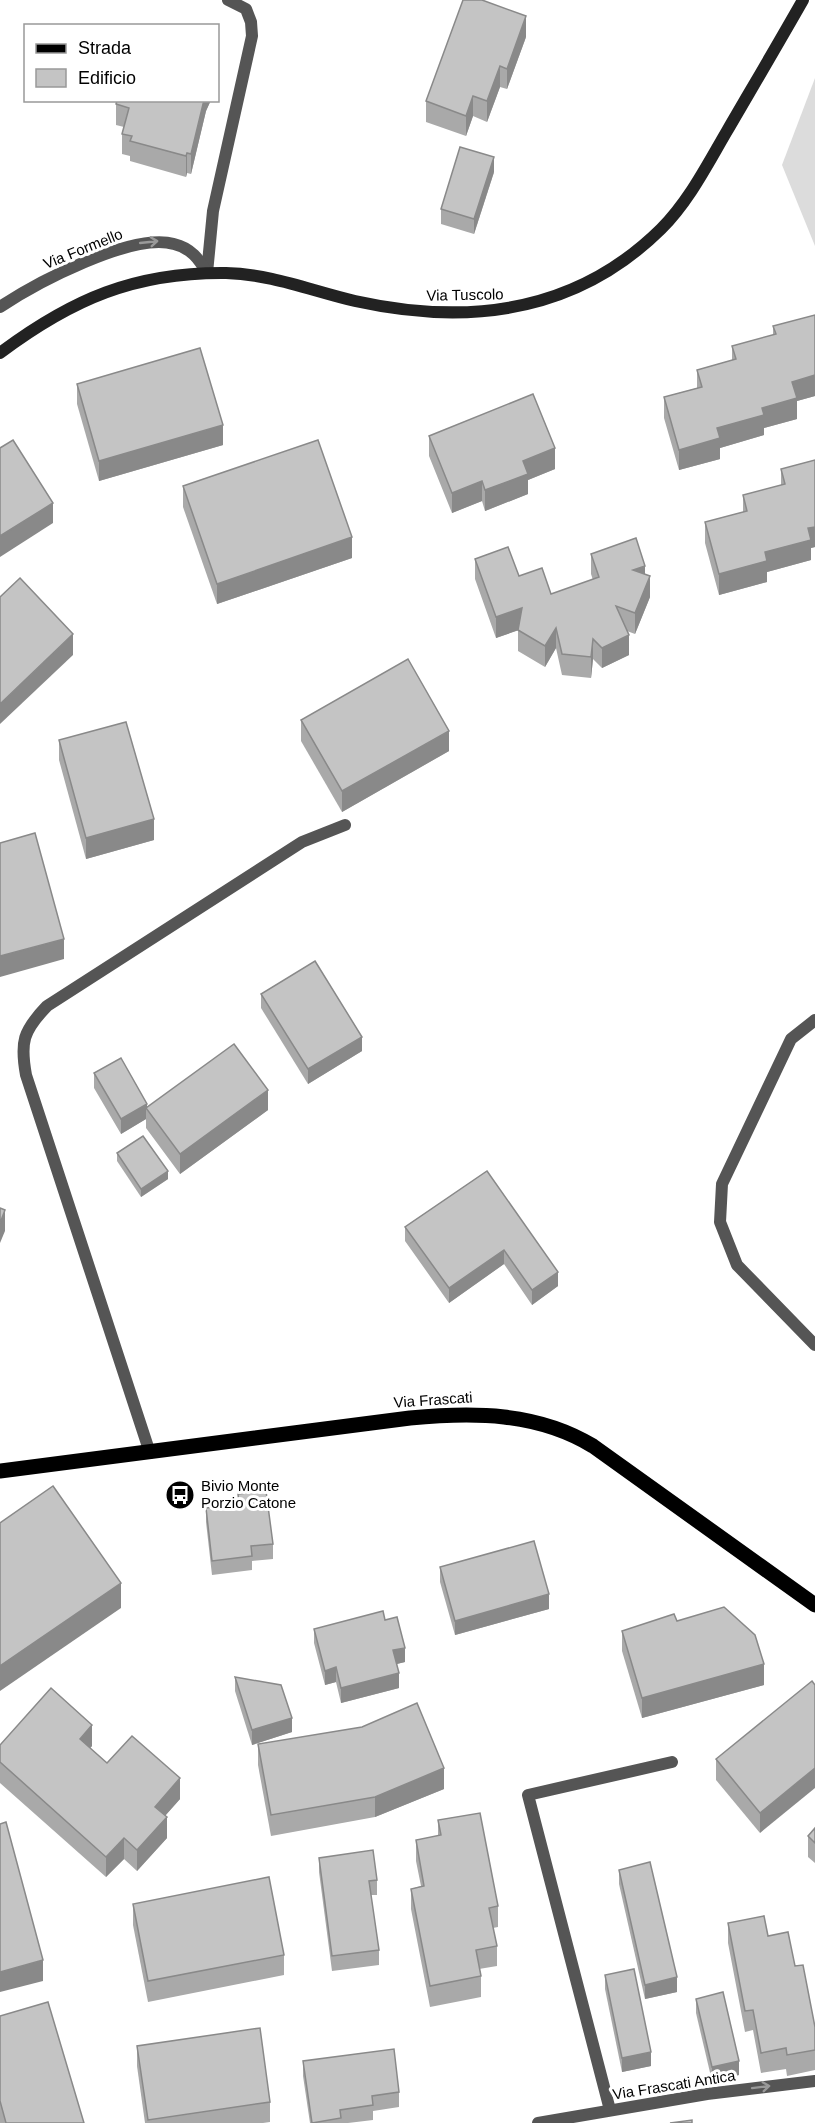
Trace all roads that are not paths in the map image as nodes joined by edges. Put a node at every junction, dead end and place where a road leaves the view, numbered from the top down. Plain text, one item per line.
1 (228, 0) edge
2 (803, 0) edge
3 (207, 273) junction
4 (0, 307) edge
5 (0, 353) edge
6 (345, 825) dead end
7 (815, 1020) edge
8 (815, 1345) edge
9 (150, 1452) junction
10 (0, 1471) edge
11 (815, 1605) edge
12 (672, 1762) dead end
13 (815, 2081) edge
14 (610, 2110) junction
15 (538, 2123) edge

1 - 3 street
2 - 3 street, Via Tuscolo
4 -> 3 street, Via Formello
3 - 5 street, Via Tuscolo
6 - 9 street
7 - 8 street
9 - 10 main road, Via Frascati
9 - 11 main road, Via Frascati
12 - 14 street
14 -> 13 street, Via Frascati Antica
14 - 15 street, Via Frascati Antica

